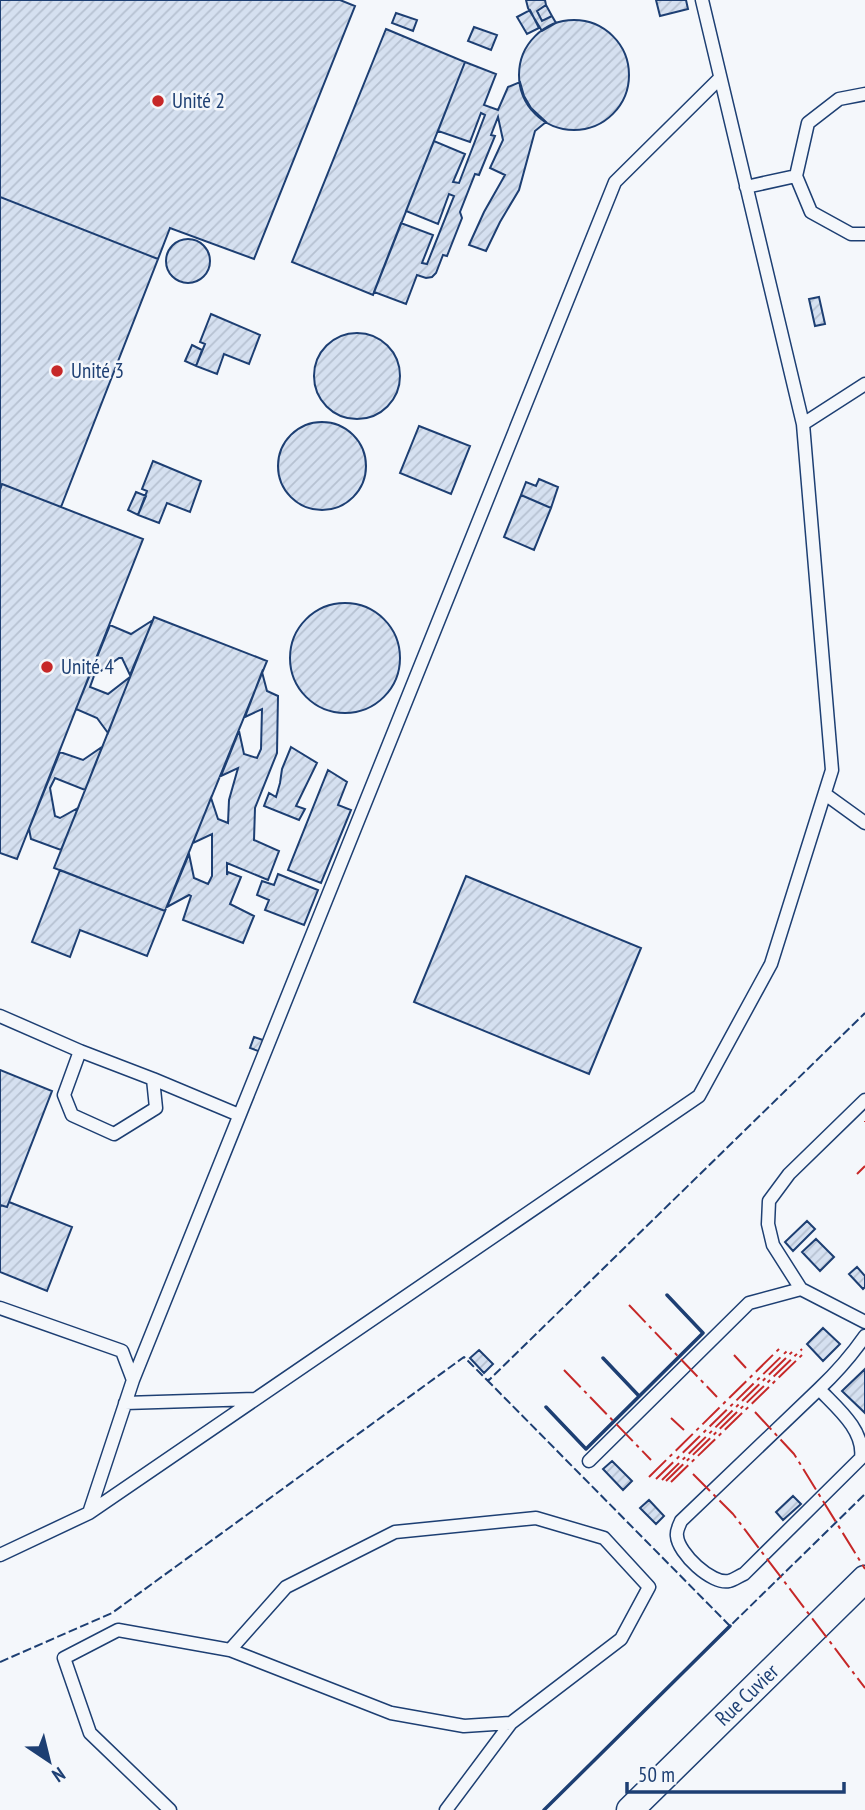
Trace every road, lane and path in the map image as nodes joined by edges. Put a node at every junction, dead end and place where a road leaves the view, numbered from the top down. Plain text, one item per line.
1 (702, 0) edge
2 (720, 78) junction
3 (865, 94) edge
4 (796, 176) junction
5 (746, 187) junction
6 (865, 233) edge
7 (865, 384) edge
8 (803, 424) junction
9 (825, 794) junction
10 (865, 823) edge
11 (0, 1016) edge
12 (80, 1051) junction
13 (153, 1079) junction
14 (865, 1100) edge
15 (239, 1115) junction
16 (801, 1289) junction
17 (0, 1308) edge
18 (865, 1322) edge
19 (865, 1336) edge
20 (133, 1380) junction
21 (819, 1389) junction
22 (255, 1399) junction
23 (125, 1403) junction
24 (589, 1461) dead end
25 (89, 1513) junction
26 (0, 1555) edge
27 (865, 1579) edge
28 (230, 1650) junction
29 (511, 1723) junction
30 (170, 1810) edge
31 (446, 1810) edge
32 (630, 1810) edge

1 - 2 lane
2 - 5 lane
2 - 15 lane
3 - 4 lane
4 - 5 lane
4 - 6 lane
5 - 8 lane
7 - 8 lane
8 - 9 lane
9 - 10 lane
9 - 22 lane
11 - 12 lane
12 - 13 lane
12 - 13 lane
13 - 15 lane
14 - 16 lane
15 - 20 lane
16 - 18 lane
16 - 24 lane
17 - 20 lane
19 - 21 lane
20 - 23 lane
21 - 21 lane
22 - 23 lane
22 - 25 lane
23 - 25 lane
25 - 26 lane
27 - 32 street, Rue Cuvier
28 - 29 lane
28 - 29 lane
28 - 30 lane
29 - 31 lane

